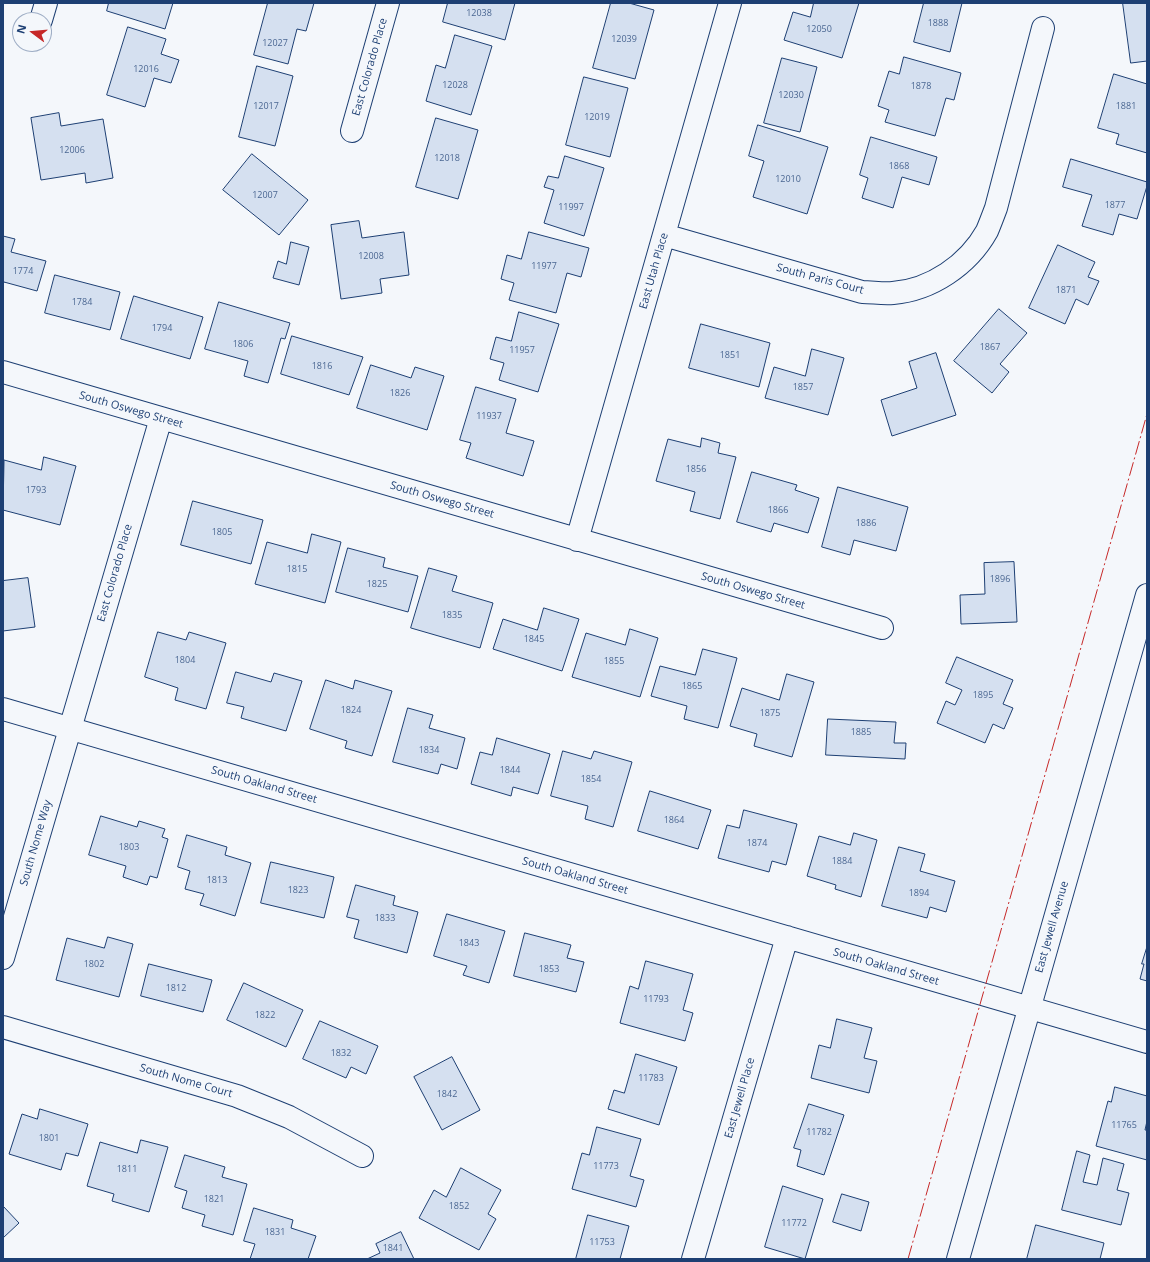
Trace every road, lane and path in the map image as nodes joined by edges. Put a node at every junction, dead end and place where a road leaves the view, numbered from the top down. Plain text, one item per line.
1 (388, 3) edge
2 (730, 3) edge
3 (1044, 28) dead end
4 (352, 131) dead end
5 (664, 235) junction
6 (3, 372) edge
7 (161, 418) junction
8 (577, 540) junction
9 (1147, 595) edge
10 (882, 628) dead end
11 (3, 709) edge
12 (70, 728) junction
13 (787, 938) junction
14 (3, 958) edge
15 (1029, 1009) junction
16 (3, 1027) edge
17 (1147, 1042) edge
18 (362, 1156) dead end
19 (693, 1259) edge
20 (958, 1259) edge

1 - 4 street, East Colorado Place
2 - 5 street, East Utah Place
3 - 5 street, South Paris Court
5 - 8 street, East Utah Place
6 - 7 street, South Oswego Street
7 - 8 street, South Oswego Street
7 - 12 street, East Colorado Place
8 - 10 street, South Oswego Street
9 - 15 street, East Jewell Avenue
11 - 12 street, South Oakland Street
12 - 13 street, South Oakland Street
12 - 14 street, South Nome Way
13 - 15 street, South Oakland Street
13 - 19 street, East Jewell Place
15 - 17 street, South Oakland Street
15 - 20 street, East Jewell Avenue
16 - 18 street, South Nome Court

